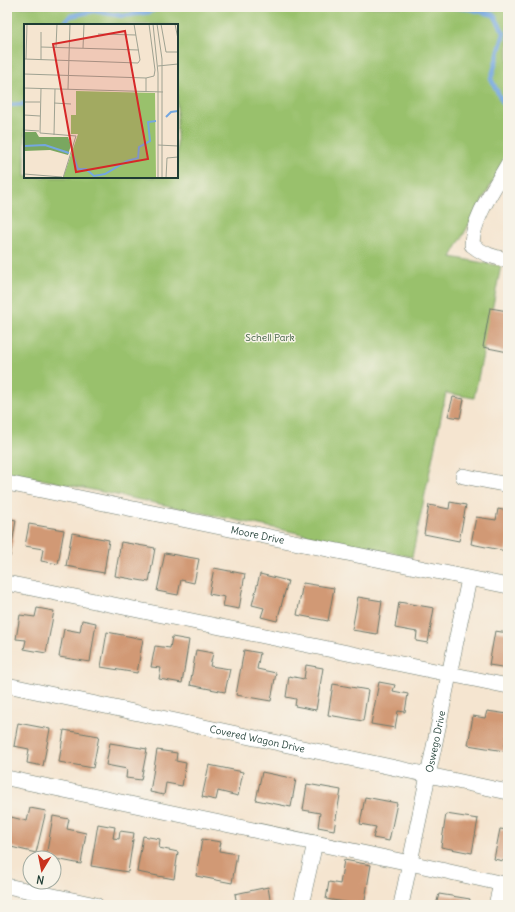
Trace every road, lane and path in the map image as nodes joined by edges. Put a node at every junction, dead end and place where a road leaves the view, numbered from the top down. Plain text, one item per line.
1 (508, 164) edge
2 (508, 260) edge
3 (463, 476) dead end
4 (7, 483) edge
5 (508, 485) edge
6 (470, 579) junction
7 (7, 583) edge
8 (508, 586) edge
9 (449, 674) junction
10 (7, 685) edge
11 (508, 686) edge
12 (428, 776) junction
13 (7, 778) edge
14 (508, 792) edge
15 (315, 843) junction
16 (410, 863) junction
17 (504, 885) edge
18 (7, 886) edge
19 (96, 905) edge
20 (301, 905) edge
21 (401, 905) edge
22 (496, 905) edge

1 - 2 street
3 - 5 street
4 - 6 street, Moore Drive
6 - 8 street, Moore Drive
6 - 9 street, Oswego Drive
7 - 9 street
9 - 11 street
9 - 12 street, Oswego Drive
10 - 12 street, Covered Wagon Drive
12 - 14 street, Covered Wagon Drive
12 - 16 street, Oswego Drive
13 - 15 street
15 - 16 street
15 - 20 street
16 - 17 street
16 - 21 street, Oswego Drive
17 - 22 street
18 - 19 street

